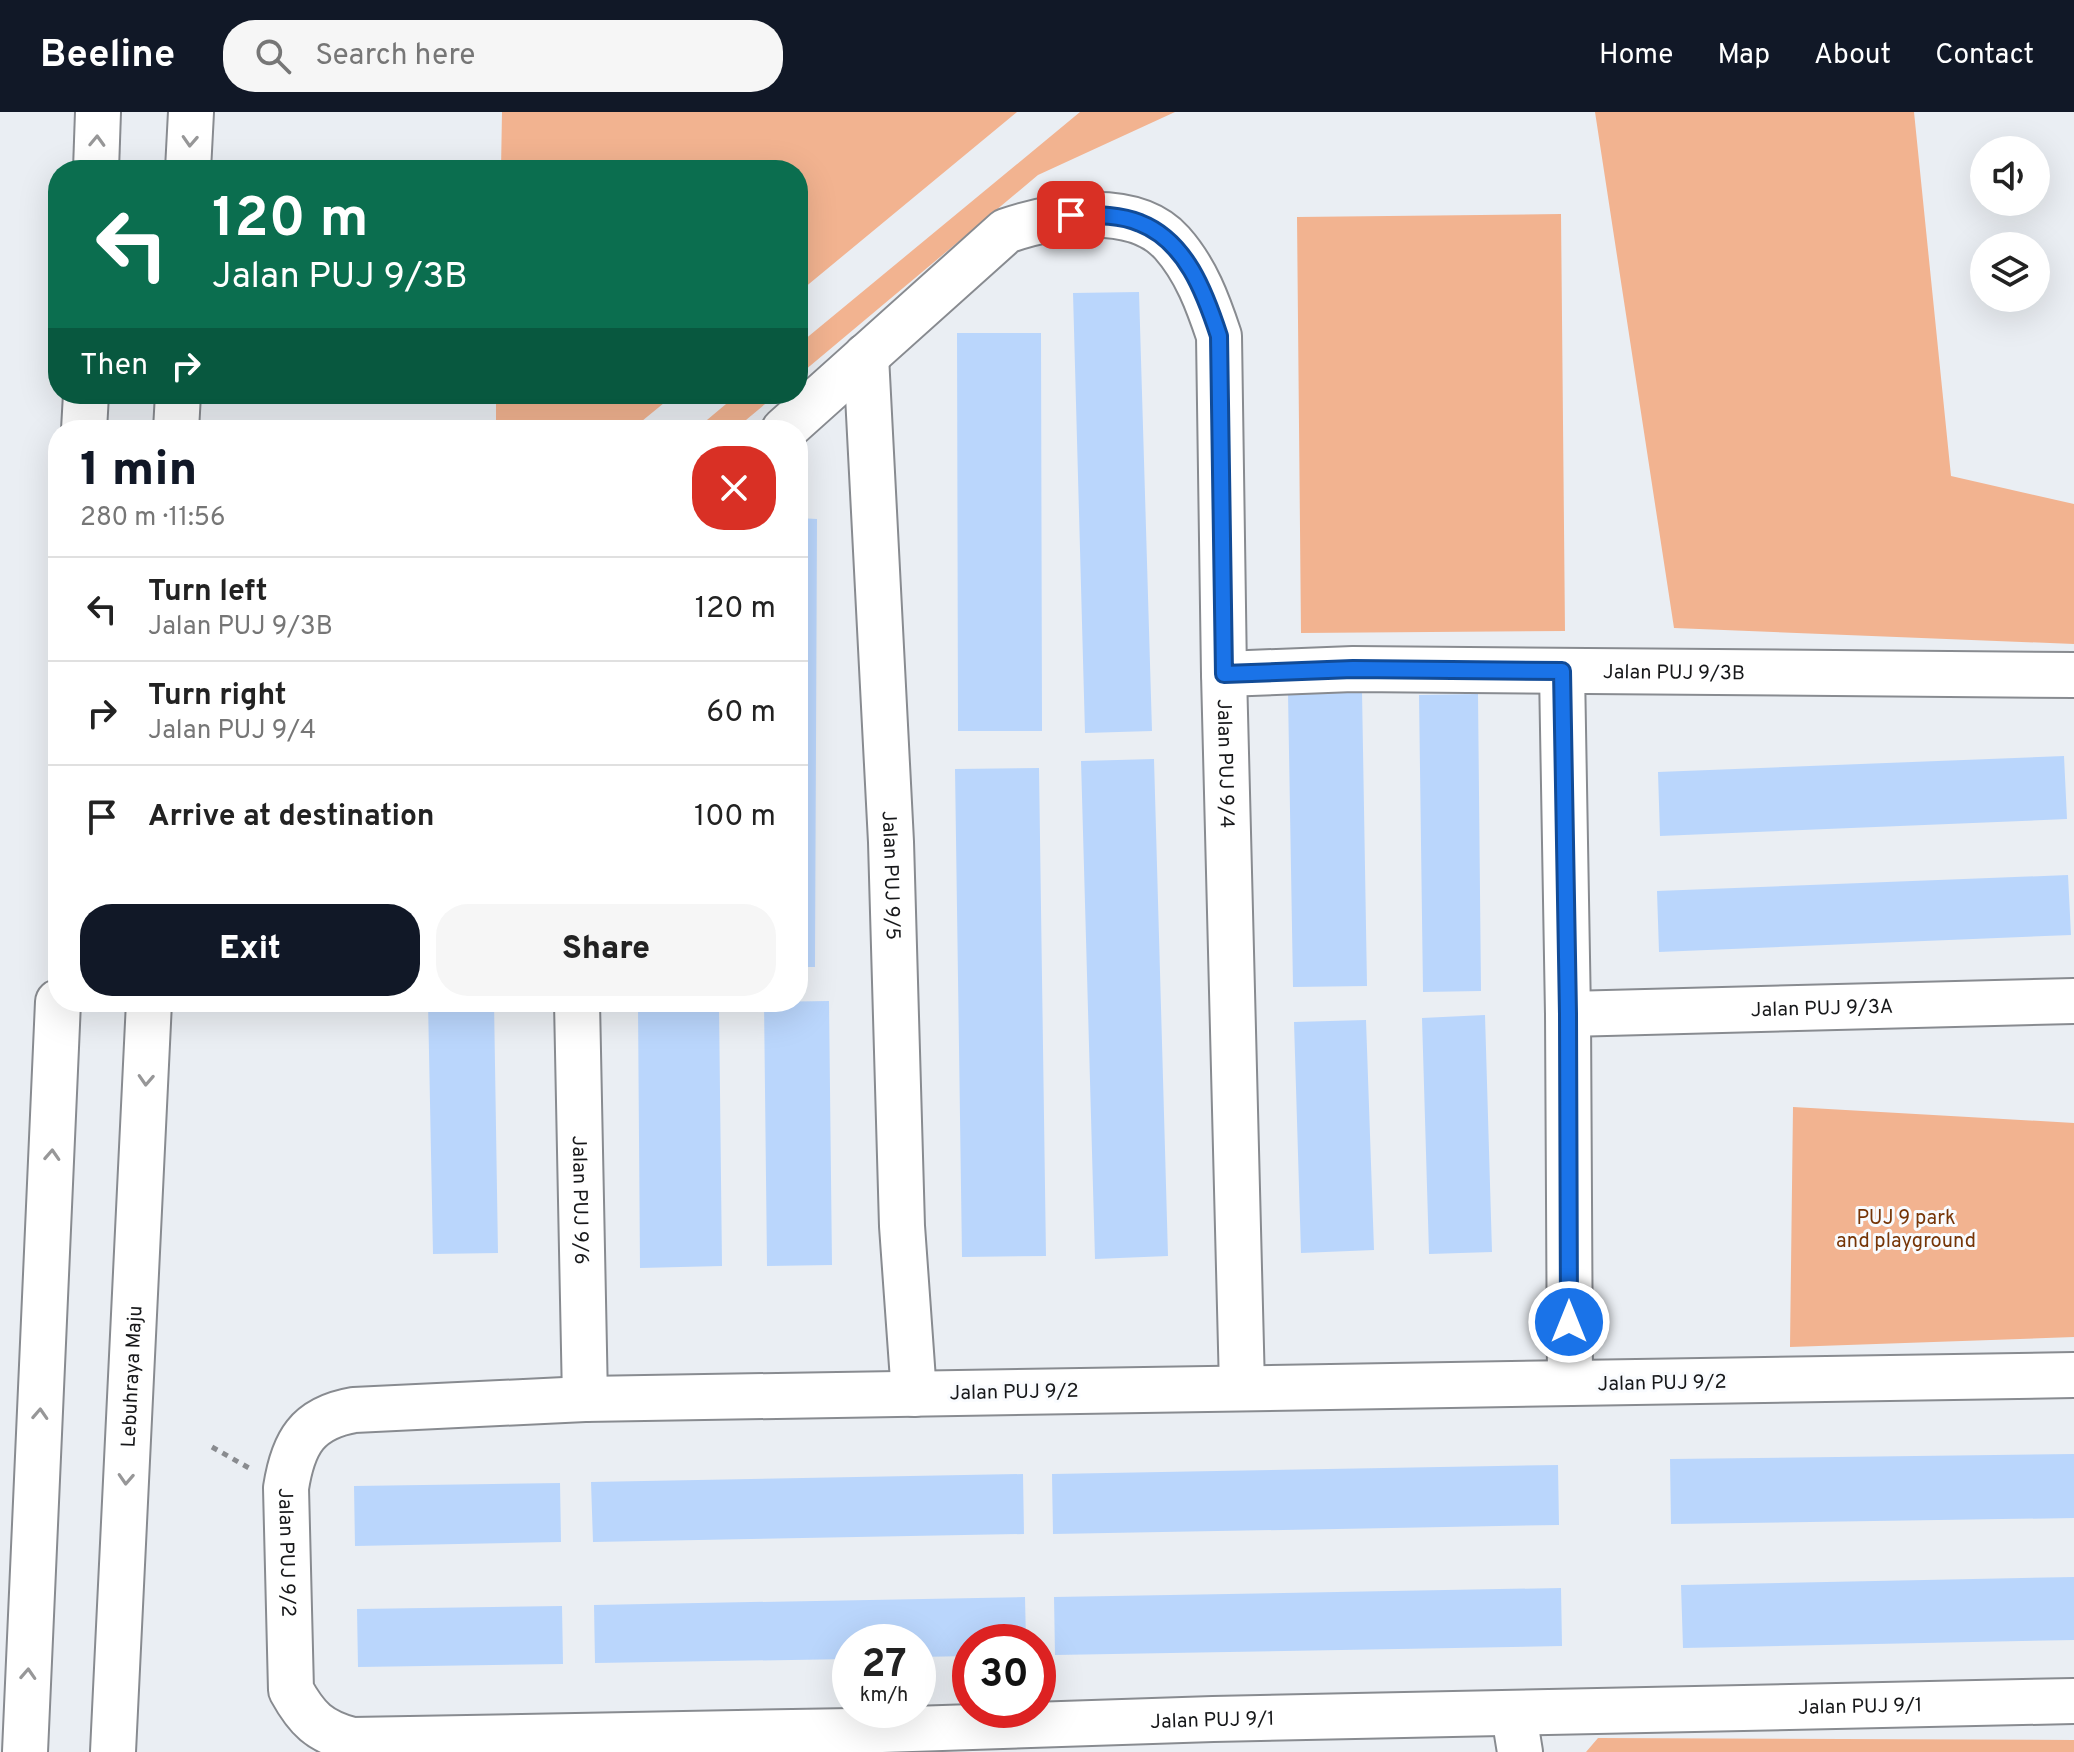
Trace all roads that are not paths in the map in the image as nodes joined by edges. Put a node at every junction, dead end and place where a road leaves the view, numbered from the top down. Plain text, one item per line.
1 (98, 112) edge
2 (191, 112) edge
3 (96, 160) edge
4 (189, 160) edge
5 (866, 356) junction
6 (795, 420) edge
7 (1562, 671) junction
8 (1224, 674) junction
9 (2074, 675) edge
10 (2074, 1001) edge
11 (58, 1012) edge
12 (149, 1012) edge
13 (577, 1012) edge
14 (1568, 1014) junction
15 (2074, 1375) edge
16 (1570, 1383) junction
17 (1242, 1387) junction
18 (914, 1394) junction
19 (585, 1399) junction
20 (2074, 1701) edge
21 (1517, 1733) edge
22 (352, 1740) joint
23 (905, 1741) edge
24 (25, 1752) edge
25 (113, 1752) edge

3 -> 1 main road
2 -> 4 main road
5 - 6 main road, Jalan PUJ 9/4
5 - 8 main road, Jalan PUJ 9/4
5 - 18 main road, Jalan PUJ 9/5
7 - 8 main road, Jalan PUJ 9/3B
7 - 9 main road, Jalan PUJ 9/3B
7 - 14 main road
8 - 17 main road, Jalan PUJ 9/4
10 - 14 main road, Jalan PUJ 9/3A
24 -> 11 main road
12 -> 25 main road, Lebuhraya Maju
13 - 19 main road, Jalan PUJ 9/6
14 - 16 main road
15 - 16 main road, Jalan PUJ 9/2
16 - 17 main road, Jalan PUJ 9/2
17 - 18 main road, Jalan PUJ 9/2
18 - 19 main road, Jalan PUJ 9/2
19 - 22 main road, Jalan PUJ 9/2
20 - 21 main road, Jalan PUJ 9/1
21 - 23 main road, Jalan PUJ 9/1
22 - 23 main road, Jalan PUJ 9/1

